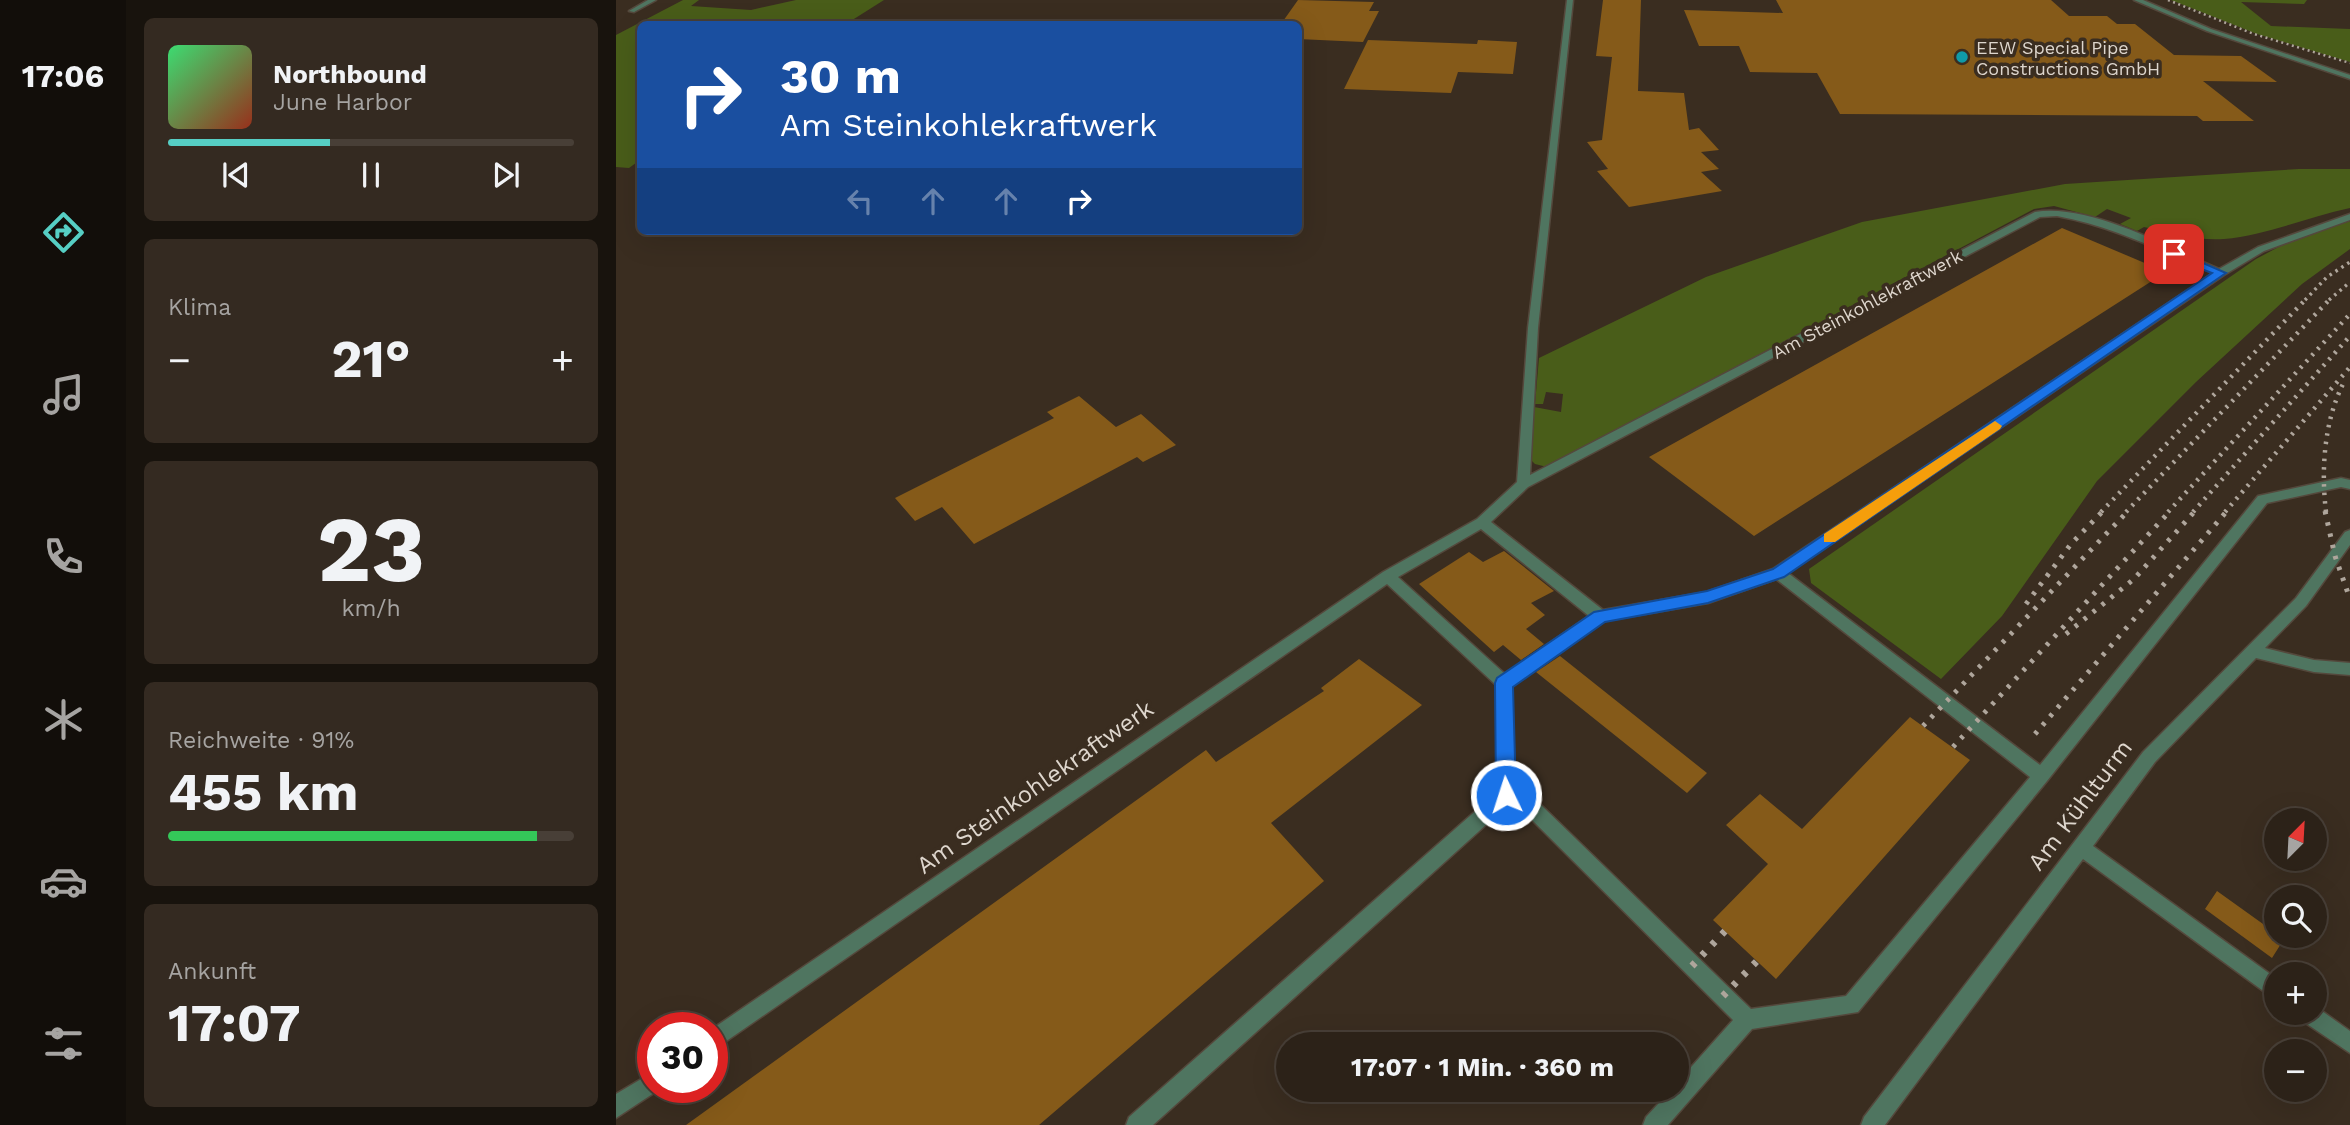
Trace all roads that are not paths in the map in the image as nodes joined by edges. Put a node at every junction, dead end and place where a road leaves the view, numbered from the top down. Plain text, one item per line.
1 (653, 0) edge
2 (1570, 0) edge
3 (2137, 0) edge
4 (632, 11) dead end
5 (2350, 77) edge
6 (2350, 217) edge
7 (2220, 273) junction
8 (1523, 484) junction
9 (2350, 485) edge
10 (1482, 522) junction
11 (2350, 534) edge
12 (1778, 573) junction
13 (1388, 576) junction
14 (1600, 616) junction
15 (2255, 652) junction
16 (2350, 668) edge
17 (1504, 683) junction
18 (2041, 776) junction
19 (1506, 795) junction
20 (2080, 847) junction
21 (2264, 981) edge
22 (1747, 1020) junction
23 (2325, 1025) edge
24 (728, 1030) edge
25 (2350, 1043) edge
26 (637, 1093) edge
27 (616, 1107) edge
28 (1138, 1125) edge
29 (1654, 1125) edge
30 (1872, 1125) edge

1 - 4 street
2 - 8 street
3 - 5 street
6 - 7 street
7 - 8 street, Am Steinkohlekraftwerk
7 - 12 street
8 - 10 street, Am Steinkohlekraftwerk
9 - 18 street
10 - 13 street, Am Steinkohlekraftwerk
10 - 14 street
11 - 15 street, Am Kühlturm
12 - 14 street
12 - 18 street
13 - 17 street
13 - 24 street, Am Steinkohlekraftwerk
14 - 17 street
15 - 16 street
15 - 20 street, Am Kühlturm
17 - 19 street
18 - 22 street
19 - 22 street
19 - 28 street
20 - 21 street
20 - 30 street, Am Kühlturm
22 - 29 street
23 - 25 street
26 - 27 street

